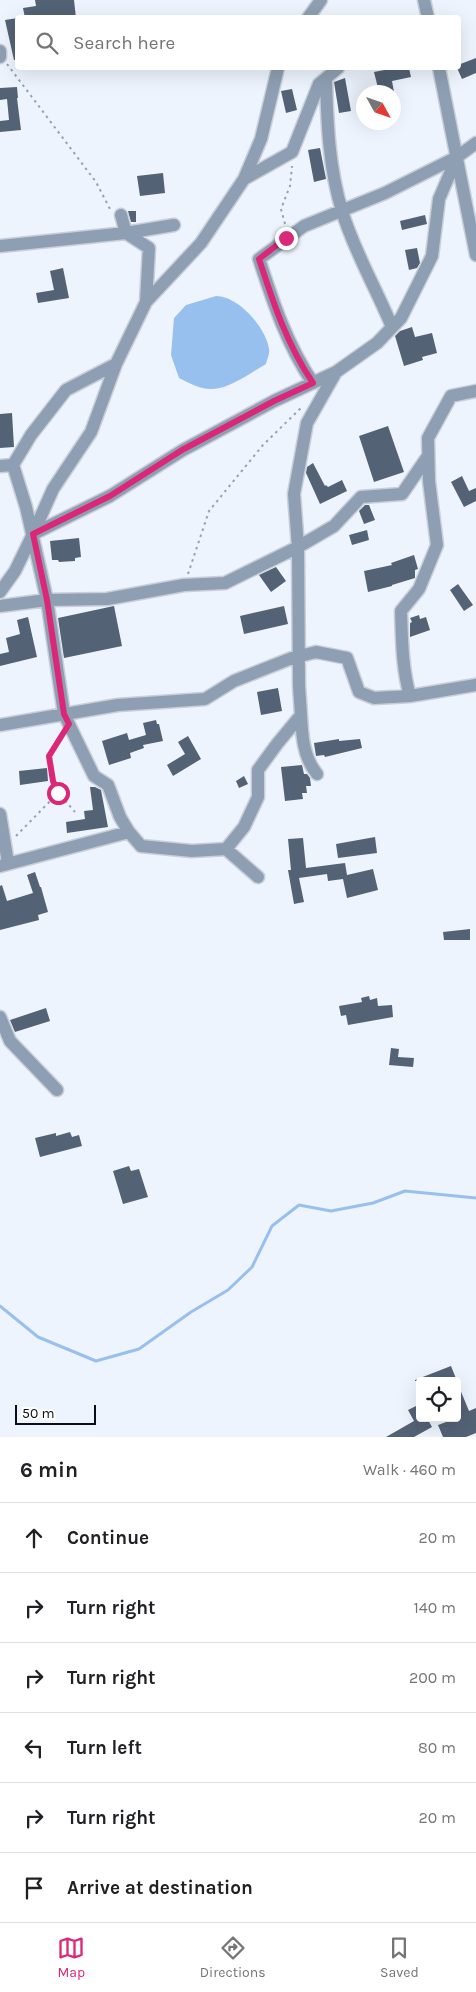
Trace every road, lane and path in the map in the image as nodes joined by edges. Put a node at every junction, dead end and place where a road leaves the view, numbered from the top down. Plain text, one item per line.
1 (321, 0) edge
2 (424, 0) edge
3 (310, 15) edge
4 (425, 15) edge
5 (0, 55) edge
6 (278, 70) edge
7 (336, 70) edge
8 (438, 70) edge
9 (326, 78) junction
10 (476, 143) edge
11 (292, 152) junction
12 (457, 157) junction
13 (244, 180) junction
14 (342, 210) junction
15 (118, 216) joint
16 (174, 224) dead end
17 (473, 224) edge
18 (126, 233) junction
19 (286, 238) junction
20 (0, 246) edge
21 (476, 254) edge
22 (146, 302) junction
23 (392, 327) junction
24 (116, 364) junction
25 (336, 372) junction
26 (313, 383) junction
27 (476, 391) edge
28 (303, 406) dead end
29 (428, 456) junction
30 (6, 466) edge
31 (33, 534) junction
32 (298, 547) junction
33 (184, 585) junction
34 (0, 592) edge
35 (47, 600) junction
36 (0, 606) edge
37 (300, 656) junction
38 (476, 685) edge
39 (410, 696) junction
40 (301, 714) junction
41 (66, 719) junction
42 (0, 725) edge
43 (317, 774) dead end
44 (58, 793) junction
45 (75, 812) dead end
46 (0, 814) edge
47 (129, 832) junction
48 (6, 847) junction
49 (226, 849) junction
50 (4, 864) edge
51 (258, 877) dead end
52 (0, 1016) edge
53 (57, 1090) dead end

1 - 3 street
2 - 4 street
5 - 15 path
6 - 13 street
7 - 9 street
8 - 12 street
9 - 11 street
9 - 14 street
10 - 12 street
11 - 13 street
11 - 19 path
12 - 14 street
12 - 17 street
12 - 23 street
13 - 22 street
14 - 19 street
14 - 23 street
15 - 18 street
16 - 18 street
17 - 21 street
18 - 20 street
18 - 22 street
19 - 26 street
22 - 24 street
23 - 25 street
24 - 30 street
24 - 31 street
25 - 26 street
25 - 32 street
26 - 31 street
27 - 29 street
28 - 33 path
29 - 32 street
29 - 39 street
30 - 31 street
31 - 34 street
31 - 35 street
32 - 33 street
32 - 37 street
33 - 35 street
35 - 36 street
35 - 41 street
37 - 39 street
37 - 40 street
37 - 41 street
38 - 39 street
40 - 43 street
40 - 49 street
41 - 42 street
41 - 44 path
41 - 47 street
44 - 45 path
44 - 48 path
46 - 48 street
47 - 49 street
47 - 50 street
48 - 50 street
49 - 51 street
52 - 53 street

